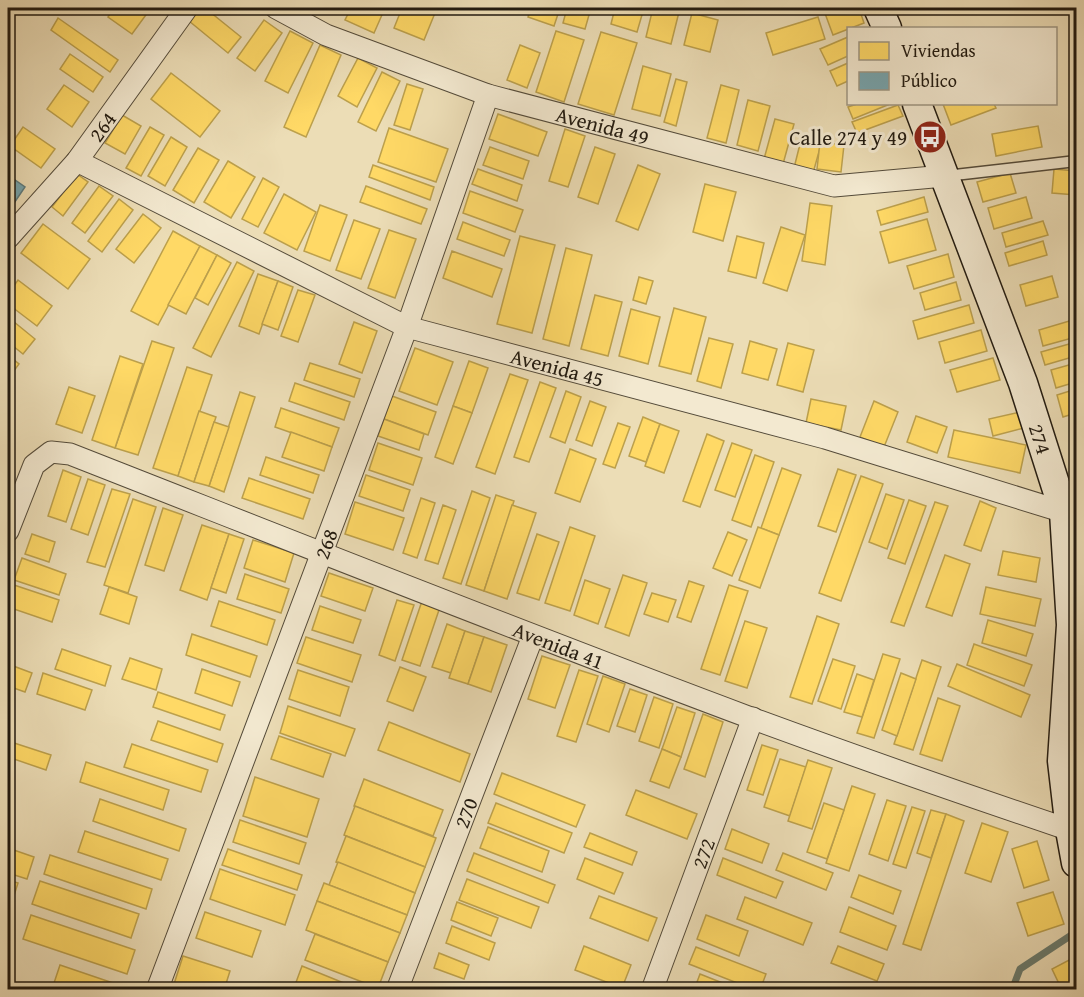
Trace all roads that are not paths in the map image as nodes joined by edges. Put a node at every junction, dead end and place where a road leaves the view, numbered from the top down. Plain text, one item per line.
1 (187, 8) edge
2 (276, 8) edge
3 (878, 8) edge
4 (886, 27) edge
5 (488, 95) junction
6 (917, 105) edge
7 (76, 160) junction
8 (1077, 161) edge
9 (944, 176) junction
10 (8, 238) edge
11 (406, 327) junction
12 (1064, 512) junction
13 (8, 531) edge
14 (322, 553) junction
15 (533, 636) junction
16 (753, 718) junction
17 (1070, 830) junction
18 (1077, 863) edge
19 (157, 990) edge
20 (398, 990) edge
21 (652, 990) edge

1 - 7 street, 264
2 - 5 street, Avenida 49
3 - 4 street
5 - 9 street, Avenida 49
5 - 11 street, 268
6 - 9 street, 274
7 - 10 street, 264
7 - 11 street, Avenida 45
8 - 9 lane
9 - 12 street, 274
11 - 12 street, Avenida 45
11 - 14 street, 268
12 - 17 street, 274
13 - 14 street, Avenida 41
14 - 15 street, Avenida 41
14 - 19 street, 268
15 - 16 street, Avenida 41
15 - 20 street, 270
16 - 17 street, Avenida 41
16 - 21 street, 272
17 - 18 street, 274

